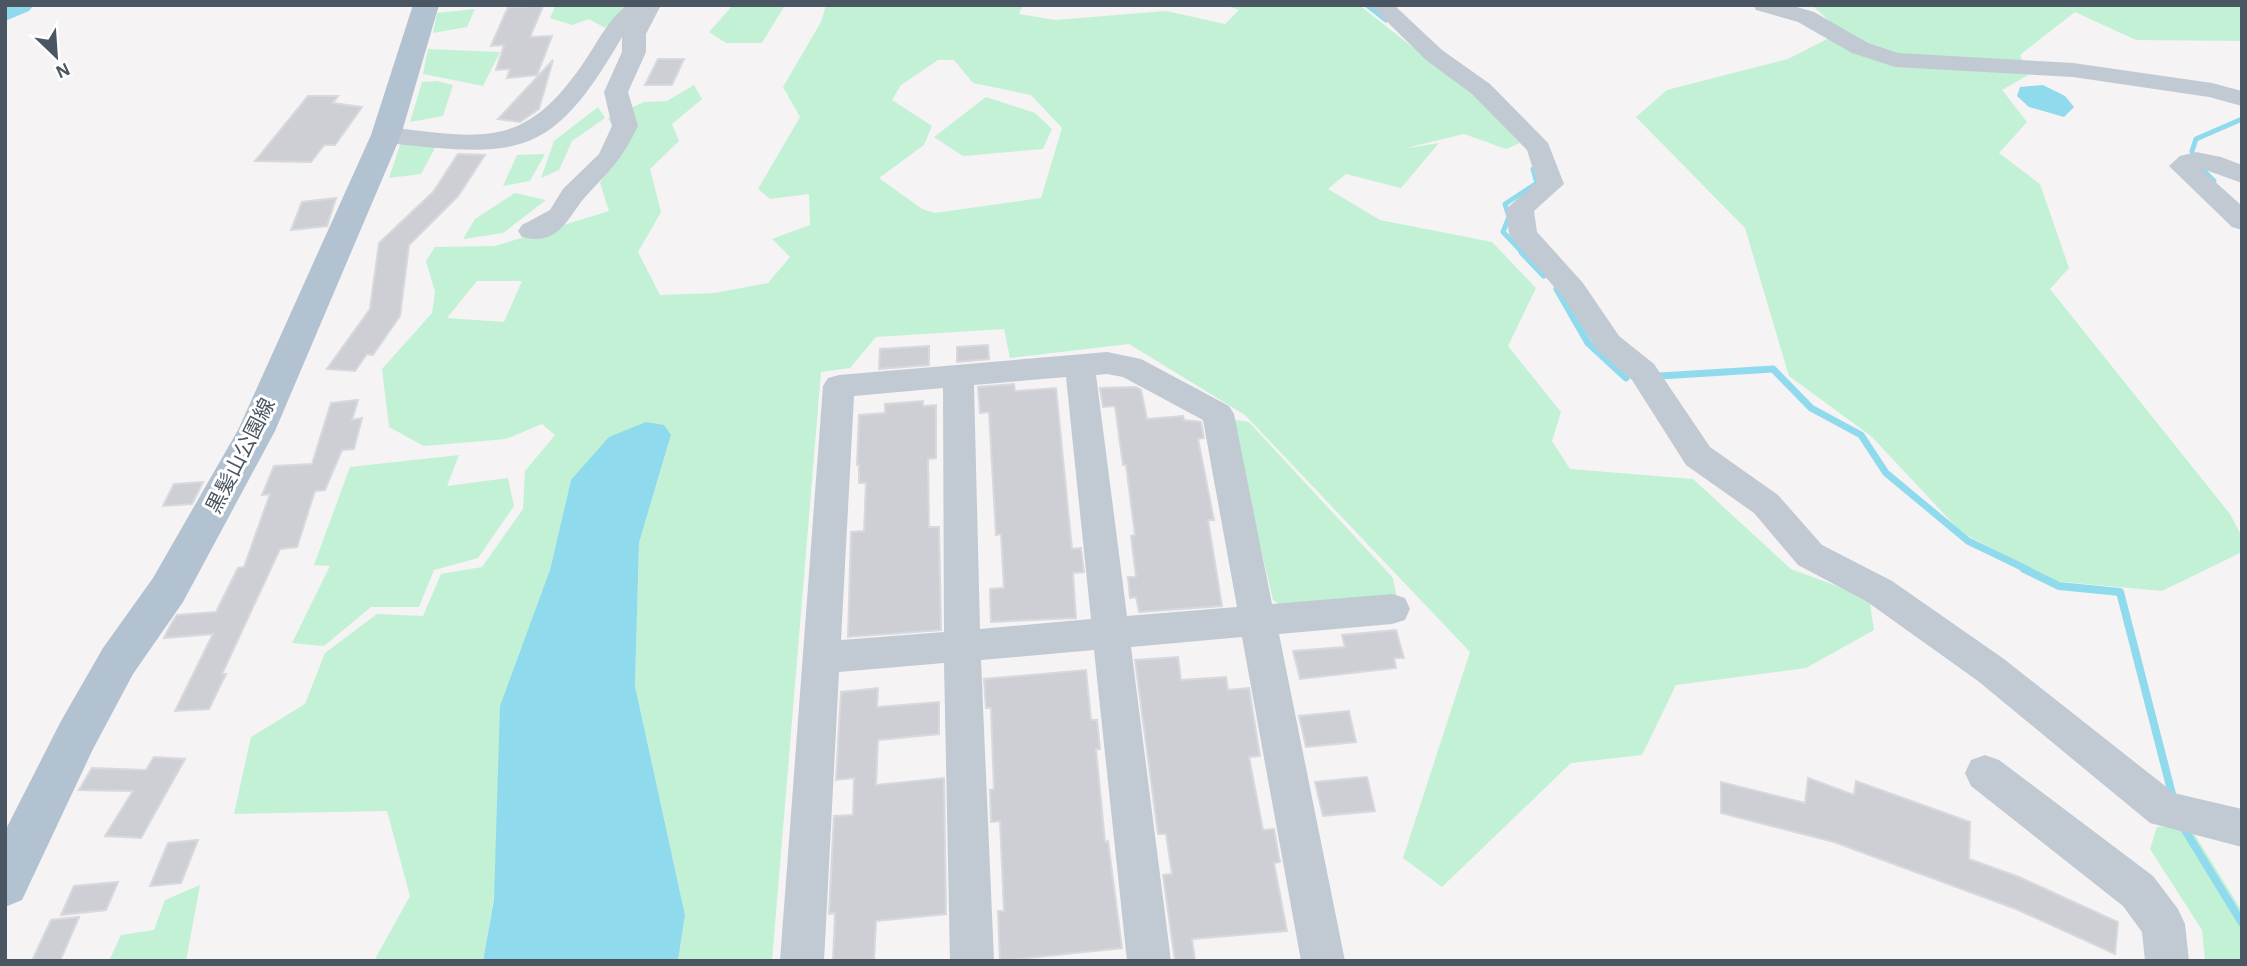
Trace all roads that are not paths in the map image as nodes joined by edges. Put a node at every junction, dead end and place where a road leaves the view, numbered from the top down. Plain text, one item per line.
1 (426, 5) edge
2 (642, 5) edge
3 (650, 5) edge
4 (1381, 5) edge
5 (1764, 5) edge
6 (2242, 99) edge
7 (386, 135) junction
8 (2242, 175) edge
9 (2242, 221) edge
10 (532, 231) dead end
11 (1080, 366) junction
12 (958, 376) junction
13 (1392, 609) dead end
14 (1259, 621) junction
15 (1111, 633) junction
16 (962, 646) junction
17 (821, 658) junction
18 (1985, 773) dead end
19 (2242, 828) edge
20 (5, 883) edge
21 (802, 961) edge
22 (972, 961) edge
23 (1149, 961) edge
24 (1324, 961) edge
25 (2167, 961) edge

1 - 7 main road, 黒髪山公園線
2 - 7 street
3 - 10 street
4 - 19 street
5 - 6 street
7 - 20 main road, 黒髪山公園線
8 - 9 street
11 - 12 street
11 - 14 street
11 - 15 street
12 - 16 street
12 - 17 street
13 - 14 street
14 - 15 street
14 - 24 street
15 - 16 street
15 - 23 street
16 - 17 street
16 - 22 street
17 - 21 street
18 - 25 street

